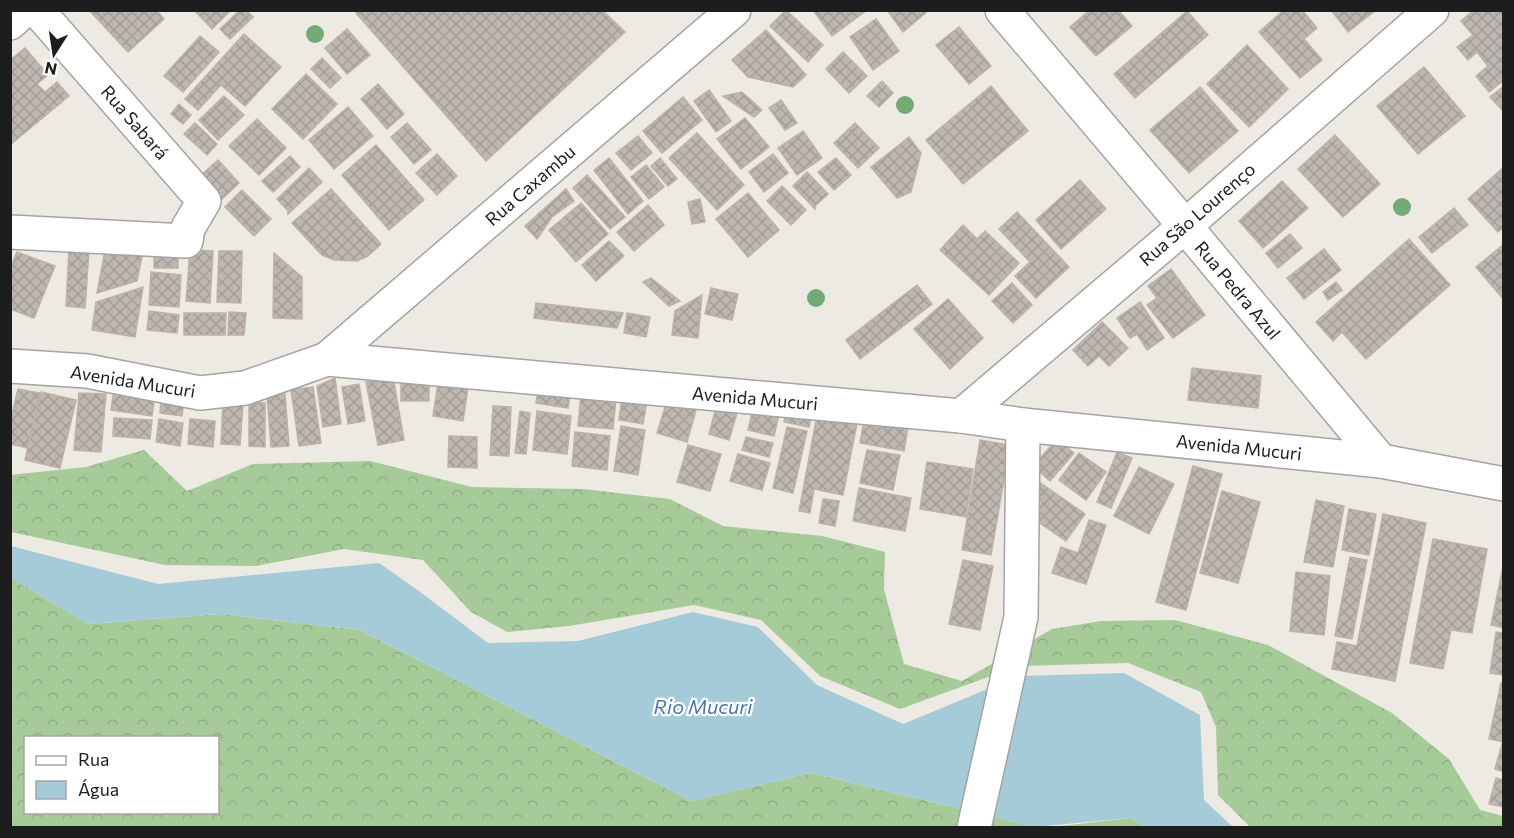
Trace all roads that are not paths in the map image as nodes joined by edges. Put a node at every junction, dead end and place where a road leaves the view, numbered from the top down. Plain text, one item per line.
1 (24, 10) edge
2 (37, 10) edge
3 (734, 10) edge
4 (1002, 10) edge
5 (1432, 10) edge
6 (10, 23) edge
7 (1185, 226) junction
8 (10, 232) edge
9 (327, 359) junction
10 (10, 366) edge
11 (961, 416) junction
12 (1023, 425) junction
13 (1381, 461) junction
14 (1503, 484) edge
15 (974, 828) edge

1 - 6 street
2 - 8 street, Rua Sabará
3 - 9 street, Rua Caxambu
4 - 7 street, Rua Pedra Azul
5 - 7 street, Rua São Lourenço
7 - 11 street, Rua São Lourenço
7 - 13 street, Rua Pedra Azul
9 - 10 street, Avenida Mucuri
9 - 11 street, Avenida Mucuri
11 - 12 street, Avenida Mucuri
12 - 13 street, Avenida Mucuri
12 - 15 street
13 - 14 street, Avenida Mucuri

